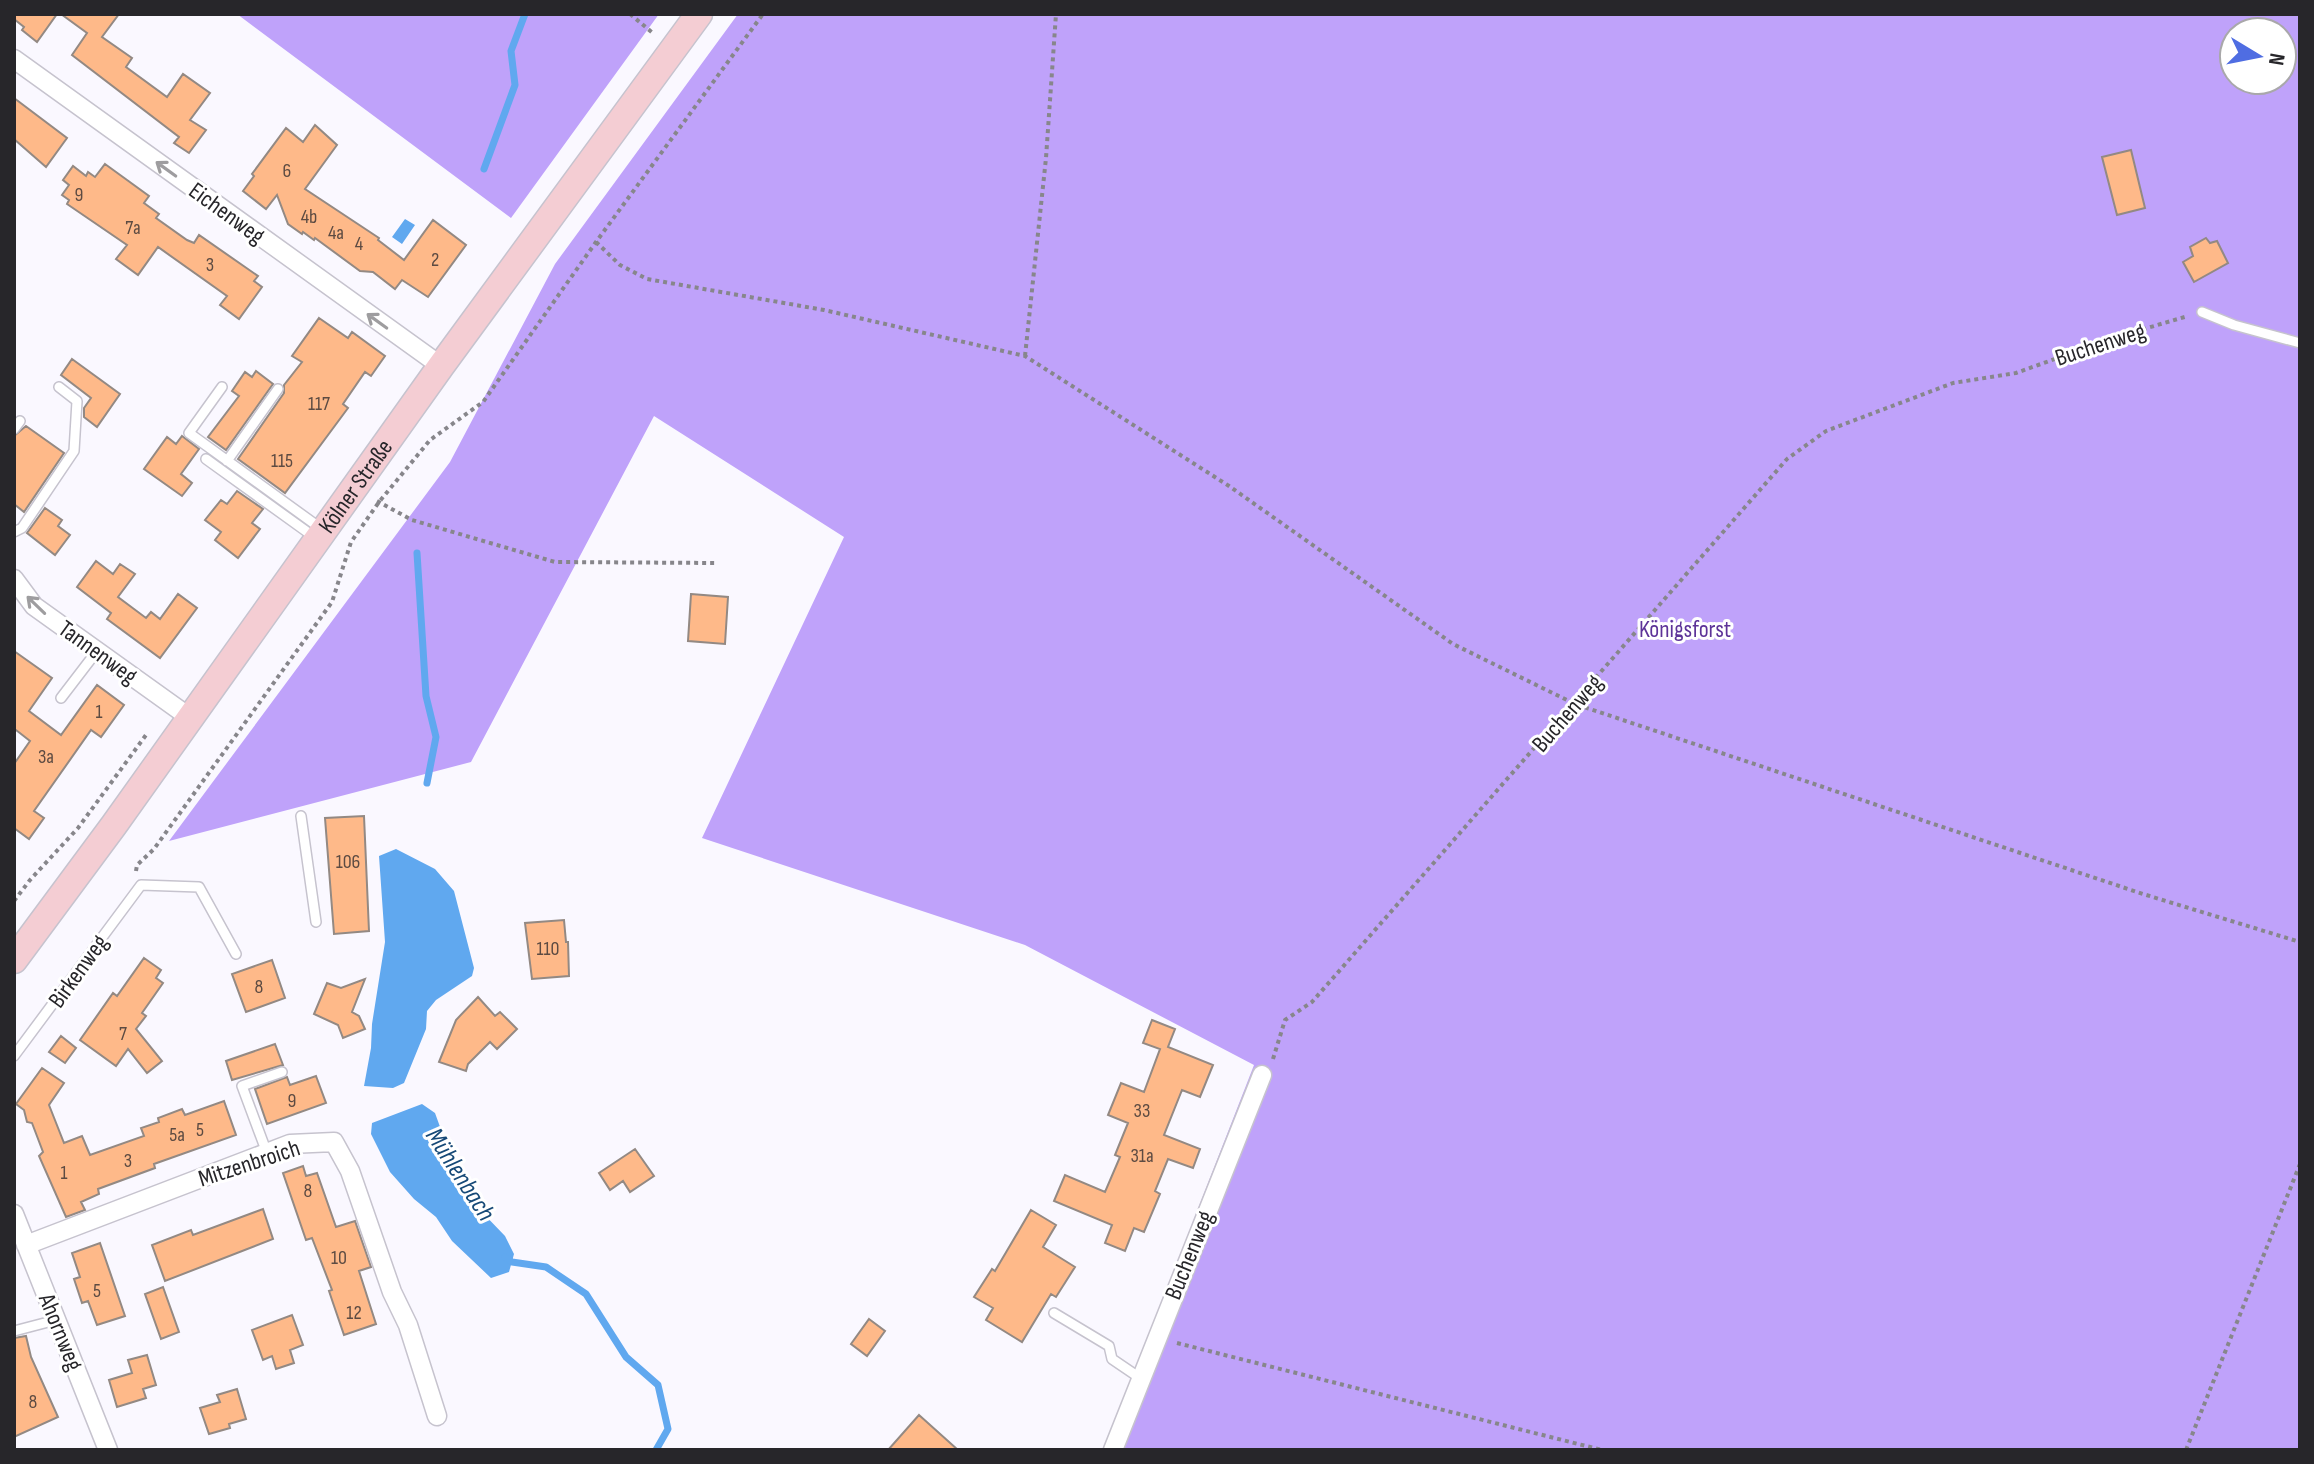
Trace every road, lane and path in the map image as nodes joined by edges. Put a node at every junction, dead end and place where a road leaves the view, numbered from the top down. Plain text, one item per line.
1 (630, 14) edge
2 (699, 14) edge
3 (763, 14) edge
4 (1056, 14) edge
5 (654, 34) dead end
6 (14, 59) edge
7 (596, 242) junction
8 (2202, 312) joint
9 (2300, 343) edge
10 (1025, 356) junction
11 (441, 366) junction
12 (59, 387) dead end
13 (222, 387) dead end
14 (278, 389) dead end
15 (206, 459) dead end
16 (227, 461) junction
17 (356, 487) junction
18 (379, 502) junction
19 (14, 532) edge
20 (321, 535) junction
21 (716, 563) dead end
22 (14, 579) edge
23 (97, 651) junction
24 (61, 698) dead end
25 (1575, 704) junction
26 (189, 717) junction
27 (301, 816) dead end
28 (138, 880) junction
29 (316, 922) dead end
30 (2300, 942) edge
31 (236, 954) dead end
32 (14, 960) edge
33 (14, 1056) edge
34 (282, 1072) dead end
35 (1262, 1075) joint
36 (267, 1153) junction
37 (2300, 1164) edge
38 (14, 1214) edge
39 (26, 1245) junction
40 (1054, 1313) dead end
41 (56, 1320) junction
42 (14, 1331) edge
43 (1155, 1338) junction
44 (1140, 1378) junction
45 (437, 1416) dead end
46 (108, 1450) edge
47 (1113, 1450) edge
48 (1602, 1450) edge
49 (2186, 1450) edge

1 - 5 path
2 - 11 main road, Kölner Straße
3 - 7 path
4 - 10 path
11 -> 6 street, Eichenweg
7 - 10 path
7 - 18 path
8 - 9 lane
8 - 25 path, Buchenweg
10 - 25 path
11 - 17 main road, Kölner Straße
12 - 19 lane
13 - 16 lane
14 - 16 lane
15 - 20 lane
16 - 20 lane
17 - 18 path
17 - 20 main road, Kölner Straße
18 - 21 path
18 - 28 path
20 - 26 main road, Kölner Straße
23 -> 22 street, Tannenweg
23 - 24 lane
23 - 26 street, Tannenweg
25 - 30 path
25 - 35 path, Buchenweg
26 - 32 main road, Kölner Straße
27 - 29 lane
28 - 31 lane
28 - 33 lane, Birkenweg
34 - 36 lane
35 - 43 street, Buchenweg
36 - 39 street, Mitzenbroich
36 - 45 street, Mitzenbroich
37 - 49 path
38 - 39 street, Ahornweg
39 - 41 street, Ahornweg
40 - 44 lane
41 - 42 lane
41 - 46 street, Ahornweg
43 - 44 street, Buchenweg
43 - 48 path
44 - 47 street, Buchenweg

